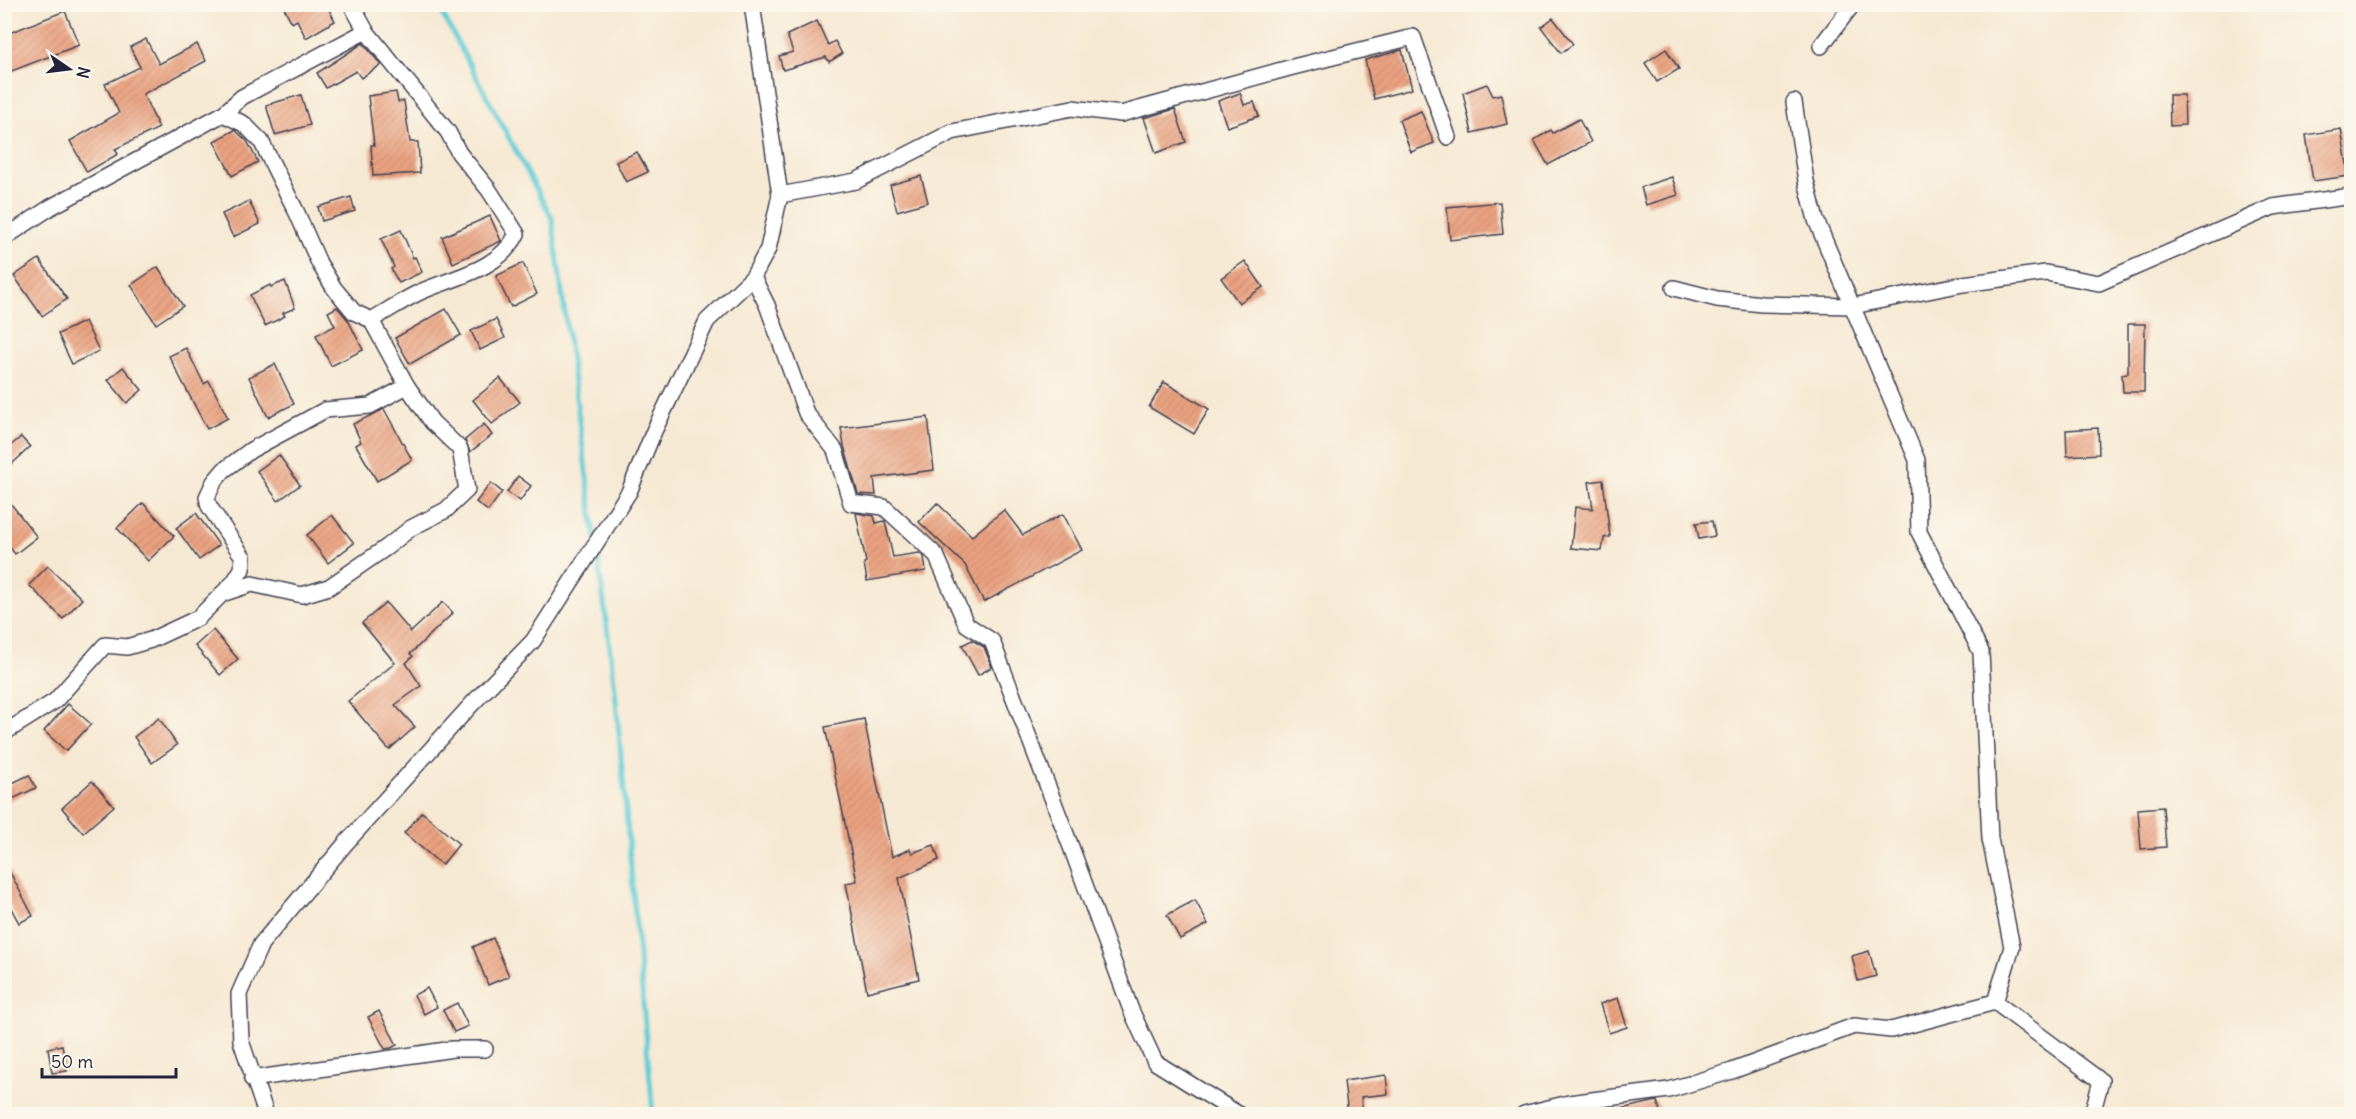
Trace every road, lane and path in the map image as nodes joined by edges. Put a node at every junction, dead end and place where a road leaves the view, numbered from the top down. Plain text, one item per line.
1 (351, 4) edge
2 (752, 4) edge
3 (1853, 4) edge
4 (366, 31) junction
5 (1821, 46) dead end
6 (1794, 102) dead end
7 (223, 114) junction
8 (1448, 137) dead end
9 (780, 195) junction
10 (2352, 196) edge
11 (4, 238) edge
12 (753, 277) junction
13 (1674, 288) dead end
14 (1853, 306) junction
15 (371, 320) junction
16 (407, 386) junction
17 (222, 594) junction
18 (4, 733) edge
19 (1995, 1002) junction
20 (485, 1050) dead end
21 (252, 1079) junction
22 (266, 1114) edge
23 (1238, 1114) edge
24 (1524, 1114) edge
25 (2092, 1114) edge

1 - 4 street
2 - 9 street
3 - 5 street
4 - 7 street
4 - 15 street
6 - 14 street
7 - 11 street
7 - 15 street
8 - 9 street
9 - 12 street
10 - 14 street
12 - 21 street
12 - 23 street
13 - 14 street
14 - 19 street
15 - 16 street
16 - 17 street
16 - 17 street
17 - 18 street
19 - 24 street
19 - 25 street
20 - 21 street
21 - 22 street

